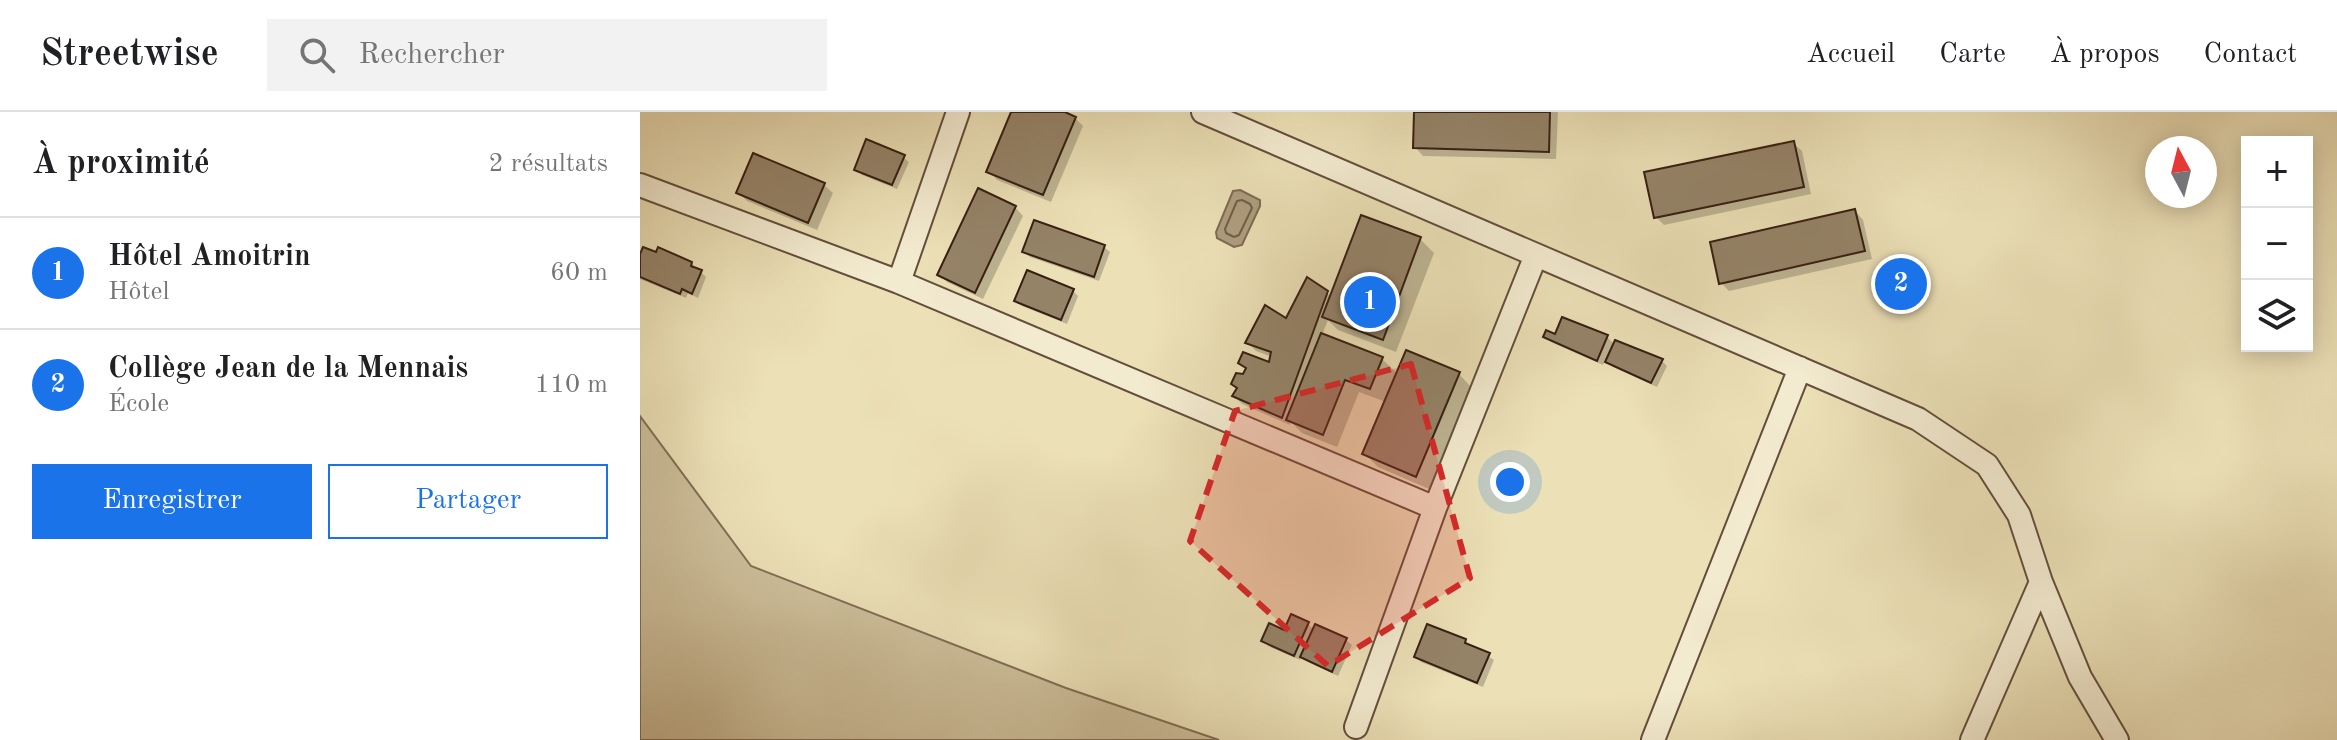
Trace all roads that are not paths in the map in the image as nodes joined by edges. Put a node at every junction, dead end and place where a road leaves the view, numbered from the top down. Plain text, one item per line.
1 (958, 112) edge
2 (1203, 112) edge
3 (640, 185) edge
4 (1536, 255) junction
5 (899, 282) junction
6 (1800, 368) junction
7 (1435, 508) junction
8 (2041, 582) junction
9 (1356, 727) dead end
10 (1653, 740) edge
11 (1972, 740) edge
12 (2117, 740) edge

1 - 5 street
2 - 4 street
3 - 5 street
4 - 6 street
4 - 7 street
5 - 7 street
6 - 8 street
6 - 10 street
7 - 9 street
8 - 11 street
8 - 12 street

